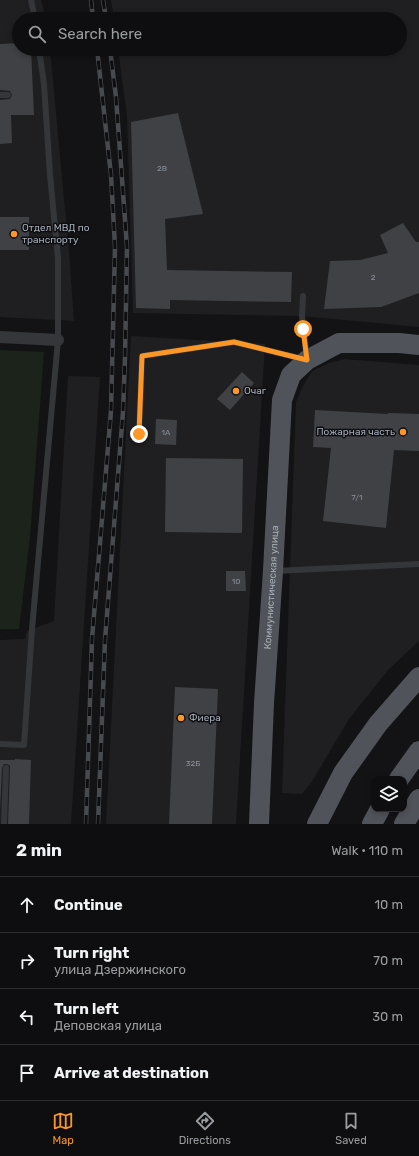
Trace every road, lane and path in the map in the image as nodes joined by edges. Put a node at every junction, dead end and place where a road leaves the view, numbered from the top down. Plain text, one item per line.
1 (31, 0) edge
2 (34, 12) edge
3 (40, 56) edge
4 (0, 94) edge
5 (8, 95) dead end
6 (303, 296) dead end
7 (0, 337) edge
8 (58, 340) junction
9 (419, 345) edge
10 (307, 360) junction
11 (139, 434) dead end
12 (419, 564) edge
13 (274, 571) junction
14 (419, 677) edge
15 (0, 744) edge
16 (419, 751) edge
17 (6, 768) dead end
18 (401, 776) edge
19 (419, 799) edge
20 (378, 812) edge
21 (4, 824) edge
22 (259, 824) edge
23 (317, 824) edge
24 (372, 824) edge
25 (404, 824) edge

1 - 2 lane
3 - 8 lane
4 - 5 lane
6 - 10 lane
7 - 8 street
8 - 15 lane
9 - 10 main road, Коммунистическая улица
10 - 11 lane
10 - 13 main road, Коммунистическая улица
12 - 13 lane
13 - 22 main road, Коммунистическая улица
14 - 23 main road
16 - 18 main road
17 - 21 lane
19 - 25 main road
20 - 24 main road

